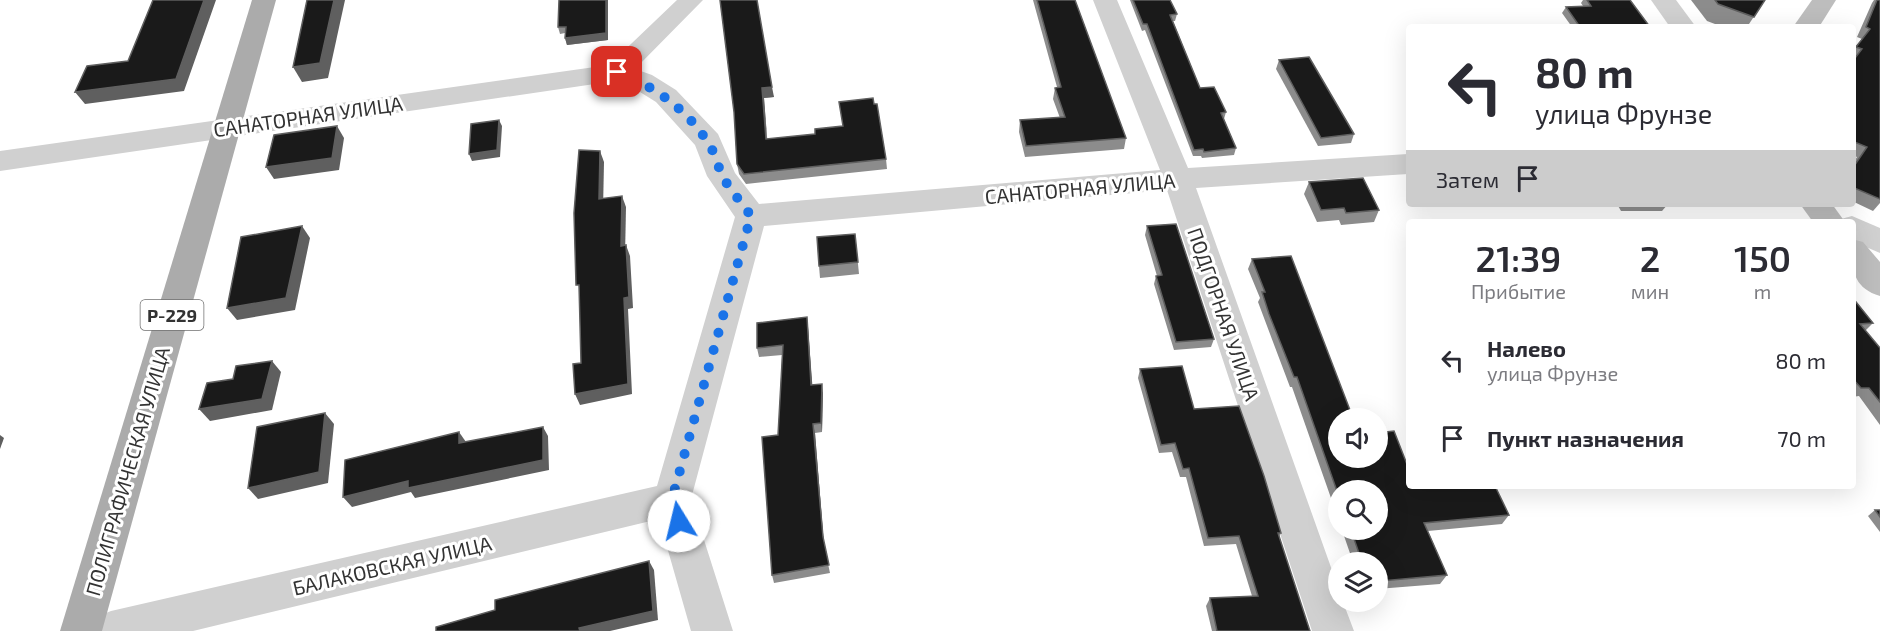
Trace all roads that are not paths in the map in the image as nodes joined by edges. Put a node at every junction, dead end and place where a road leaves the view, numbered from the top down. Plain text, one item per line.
1 (264, 0) edge
2 (691, 0) edge
3 (1105, 0) edge
4 (1662, 0) edge
5 (1824, 0) edge
6 (1681, 24) edge
7 (1808, 24) edge
8 (617, 72) junction
9 (226, 128) junction
10 (0, 161) edge
11 (1406, 164) edge
12 (1178, 179) junction
13 (751, 216) junction
14 (1856, 229) edge
15 (1880, 242) edge
16 (1856, 255) edge
17 (1880, 284) edge
18 (672, 499) junction
19 (81, 631) edge
20 (111, 631) edge
21 (712, 631) edge
22 (1333, 631) edge

1 - 9 main road, ПОЛИГРАФИЧЕСКАЯ УЛИЦА / Р-229
2 - 8 street
3 - 12 street, ПОДГОРНАЯ УЛИЦА
4 - 6 street
5 - 7 street
8 - 9 street, САНАТОРНАЯ УЛИЦА
8 - 13 street
9 - 10 street, САНАТОРНАЯ УЛИЦА
9 - 19 main road, ПОЛИГРАФИЧЕСКАЯ УЛИЦА / Р-229
11 - 12 street, САНАТОРНАЯ УЛИЦА
12 - 13 street, САНАТОРНАЯ УЛИЦА
12 - 22 street, ПОДГОРНАЯ УЛИЦА
13 - 18 street
14 - 15 street
16 - 17 street
18 - 20 street, БАЛАКОВСКАЯ УЛИЦА
18 - 21 street

